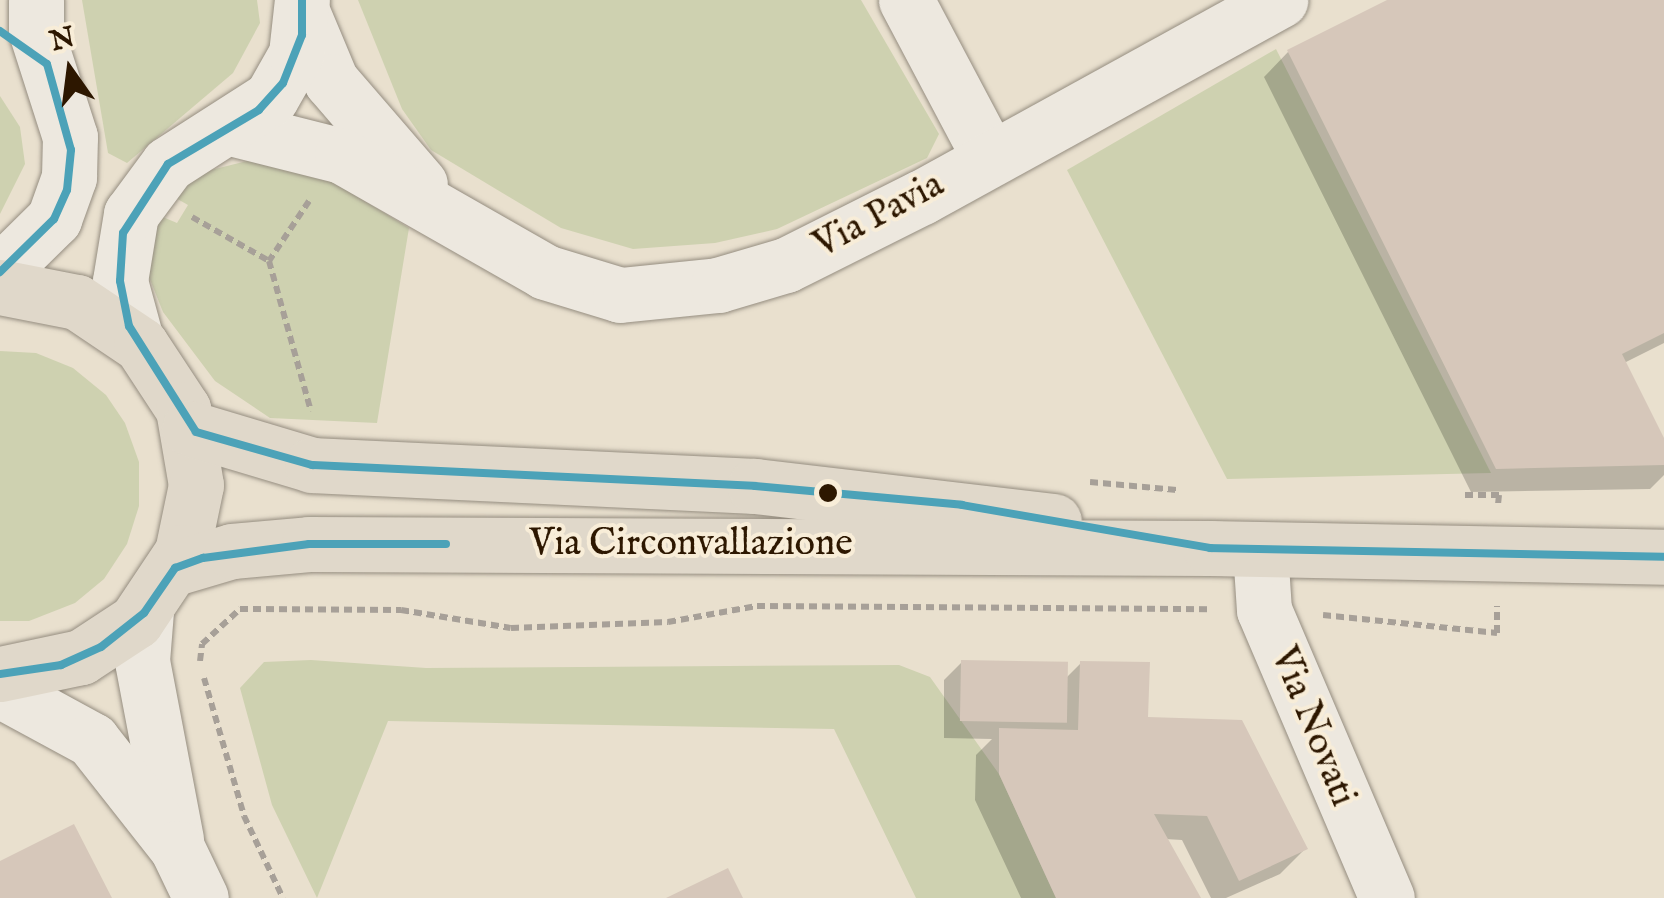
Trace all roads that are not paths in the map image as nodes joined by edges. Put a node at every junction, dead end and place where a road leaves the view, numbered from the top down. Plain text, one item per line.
1 (36, 0) edge
2 (906, 0) edge
3 (1280, 0) edge
4 (302, 7) edge
5 (0, 31) edge
6 (47, 64) junction
7 (231, 128) junction
8 (988, 155) junction
9 (455, 224) junction
10 (0, 272) edge
11 (0, 286) edge
12 (136, 340) junction
13 (188, 428) junction
14 (1235, 549) junction
15 (1664, 558) edge
16 (160, 590) junction
17 (10, 680) edge
18 (177, 848) junction
19 (202, 898) edge
20 (1386, 898) edge

1 - 6 street
2 - 8 street
3 - 8 street, Via Pavia
4 - 7 street
4 - 9 street, Via Pavia
5 - 6 street
6 - 10 street
7 - 9 street, Via Pavia
7 - 12 street
8 - 9 street, Via Pavia
11 - 12 main road
12 - 13 main road
13 - 14 main road, Via Circonvallazione
13 - 16 main road
14 - 15 main road, Via Circonvallazione
14 - 16 main road, Via Circonvallazione
14 - 20 street, Via Novati
16 - 17 main road
16 - 18 street
17 - 18 street
18 - 19 street

